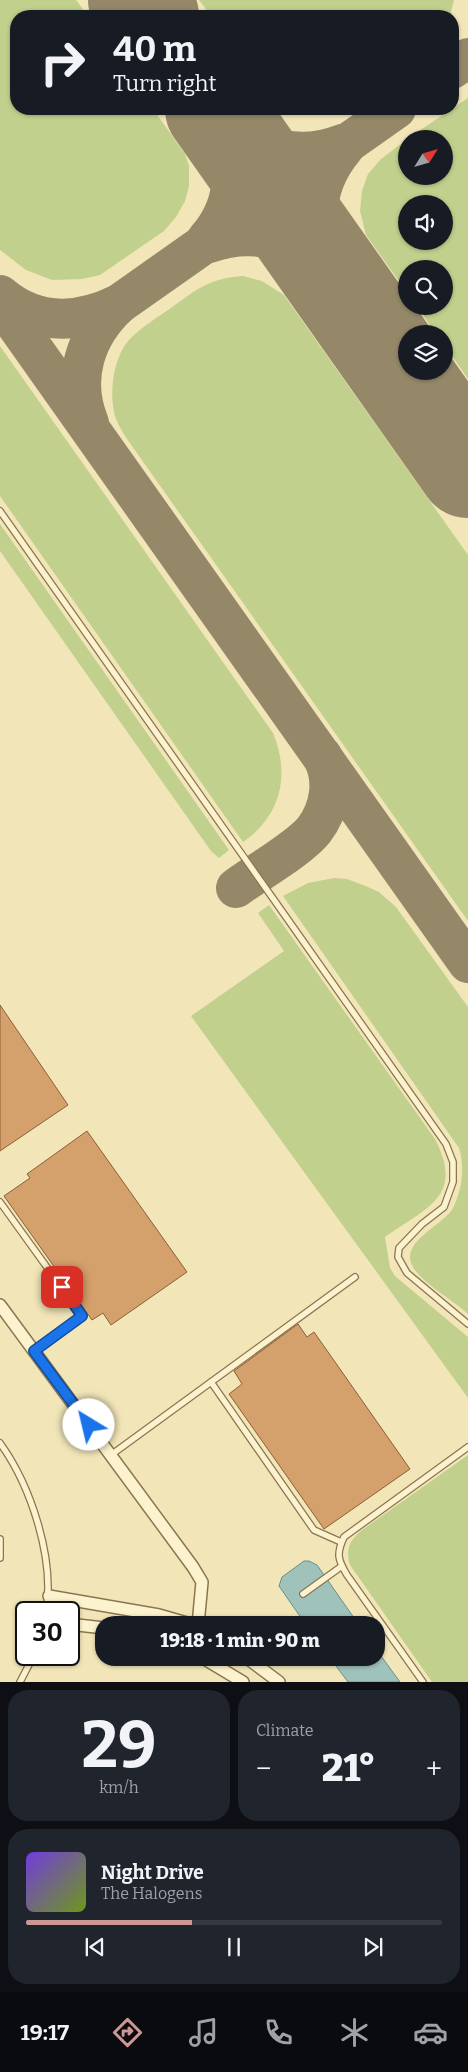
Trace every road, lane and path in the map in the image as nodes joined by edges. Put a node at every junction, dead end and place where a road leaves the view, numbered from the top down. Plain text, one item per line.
1 (0, 511) edge
2 (0, 1202) edge
3 (355, 1277) dead end
4 (0, 1305) edge
5 (468, 1324) edge
6 (34, 1351) junction
7 (211, 1382) junction
8 (1, 1446) edge
9 (468, 1447) edge
10 (111, 1455) junction
11 (0, 1539) edge
12 (341, 1542) junction
13 (0, 1558) edge
14 (342, 1566) junction
15 (303, 1594) dead end
16 (49, 1596) junction
17 (48, 1601) edge
18 (163, 1616) edge
19 (197, 1616) edge
20 (80, 1625) edge
21 (95, 1627) edge
22 (28, 1666) edge
23 (216, 1666) edge
24 (258, 1666) edge
25 (20, 1682) edge
26 (243, 1682) edge
27 (279, 1682) edge
28 (423, 1682) edge

1 - 5 lane
2 - 6 lane
3 - 7 lane
4 - 6 street
6 - 10 street
7 - 10 lane
7 - 12 lane
8 - 16 lane
9 - 12 lane
10 - 19 street
11 - 13 lane
12 - 14 lane
14 - 15 lane
14 - 28 lane
16 - 17 lane
16 - 18 street
20 - 21 street
22 - 25 lane
23 - 26 street
24 - 27 street

